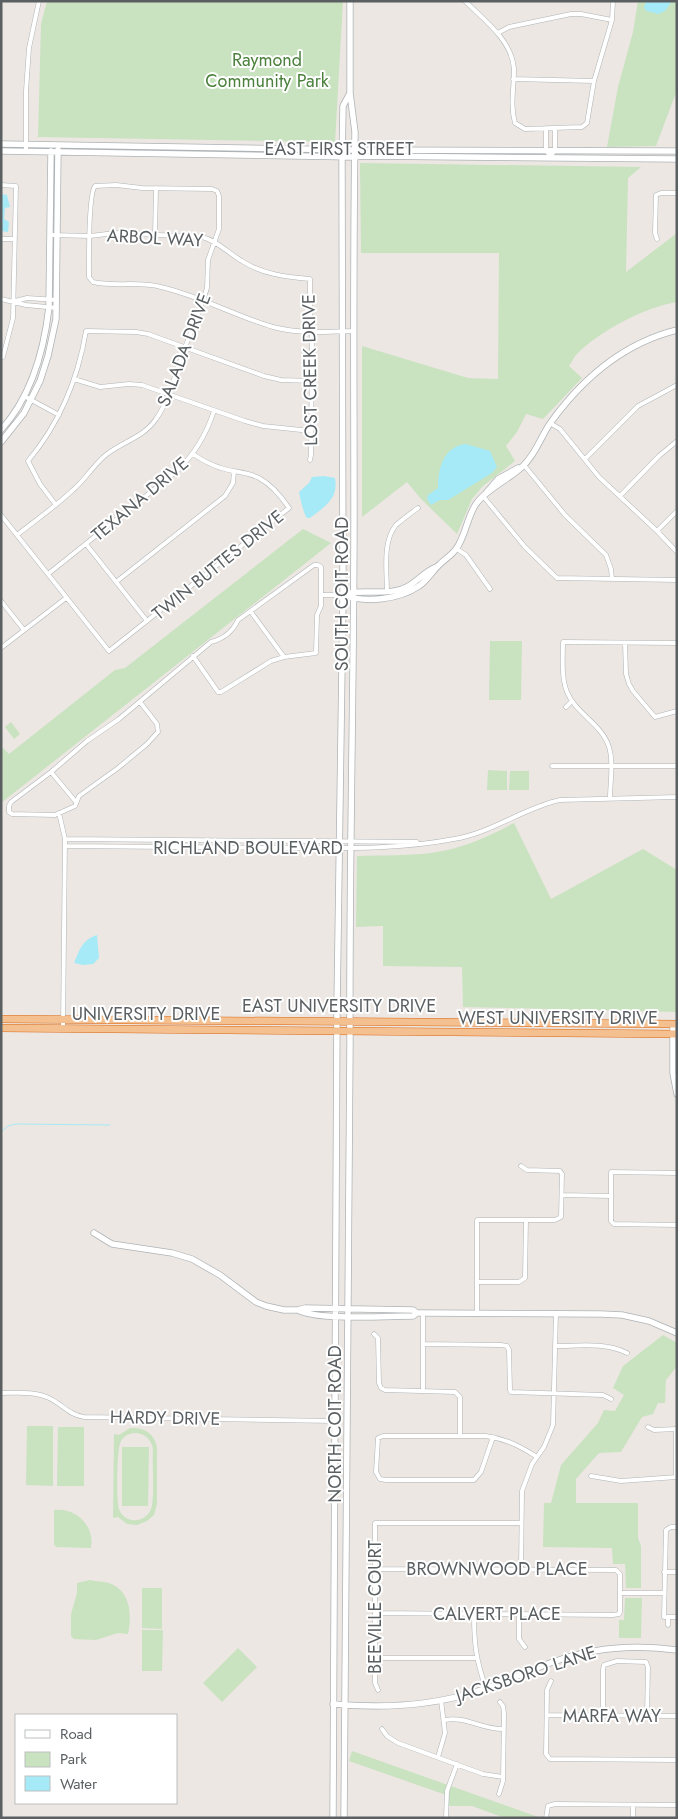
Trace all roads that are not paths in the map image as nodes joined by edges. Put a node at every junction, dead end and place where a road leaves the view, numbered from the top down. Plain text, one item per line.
1 (39, 1) edge
2 (350, 1) edge
3 (466, 1) edge
4 (613, 1) edge
5 (612, 20) junction
6 (498, 33) junction
7 (513, 79) junction
8 (594, 81) junction
9 (350, 93) junction
10 (546, 128) junction
11 (555, 129) junction
12 (1, 144) edge
13 (27, 144) junction
14 (55, 145) junction
15 (260, 148) junction
16 (342, 149) junction
17 (546, 149) junction
18 (354, 150) junction
19 (555, 150) junction
20 (1, 151) edge
21 (677, 151) edge
22 (26, 152) junction
23 (51, 152) junction
24 (58, 153) junction
25 (260, 155) junction
26 (342, 157) junction
27 (354, 157) junction
28 (550, 157) junction
29 (677, 159) edge
30 (1, 185) edge
31 (156, 188) junction
32 (677, 193) edge
33 (54, 235) junction
34 (89, 236) junction
35 (155, 236) junction
36 (1, 239) edge
37 (15, 239) junction
38 (658, 239) dead end
39 (342, 240) junction
40 (354, 240) junction
41 (215, 242) junction
42 (310, 279) joint
43 (1, 299) edge
44 (49, 300) junction
45 (57, 300) junction
46 (14, 301) junction
47 (203, 301) junction
48 (49, 308) junction
49 (57, 308) junction
50 (677, 330) edge
51 (341, 331) junction
52 (354, 331) junction
53 (312, 332) junction
54 (185, 347) junction
55 (1, 357) edge
56 (74, 379) junction
57 (312, 381) junction
58 (677, 384) edge
59 (168, 394) junction
60 (24, 396) junction
61 (30, 400) junction
62 (214, 411) junction
63 (59, 415) junction
64 (550, 423) junction
65 (1, 431) edge
66 (311, 431) junction
67 (6, 436) junction
68 (677, 441) edge
69 (1, 442) edge
70 (193, 454) junction
71 (585, 459) junction
72 (310, 460) dead end
73 (524, 465) junction
74 (234, 471) junction
75 (484, 496) junction
76 (620, 496) junction
77 (56, 504) junction
78 (418, 508) dead end
79 (677, 511) edge
80 (1, 515) edge
81 (658, 531) junction
82 (17, 535) junction
83 (86, 544) junction
84 (457, 548) junction
85 (677, 552) edge
86 (48, 574) junction
87 (612, 579) junction
88 (677, 580) edge
89 (116, 582) junction
90 (490, 589) dead end
91 (321, 595) junction
92 (343, 595) junction
93 (387, 595) junction
94 (354, 596) junction
95 (66, 598) junction
96 (1, 601) edge
97 (251, 612) junction
98 (147, 621) junction
99 (24, 630) junction
100 (625, 643) junction
101 (677, 644) edge
102 (1, 648) edge
103 (193, 656) junction
104 (284, 656) junction
105 (572, 701) junction
106 (140, 702) junction
107 (341, 704) junction
108 (352, 704) junction
109 (566, 707) dead end
110 (677, 711) edge
111 (340, 763) junction
112 (352, 763) junction
113 (552, 766) dead end
114 (611, 766) junction
115 (677, 766) edge
116 (51, 772) junction
117 (677, 797) edge
118 (610, 798) junction
119 (76, 802) junction
120 (59, 814) junction
121 (65, 839) junction
122 (351, 842) junction
123 (431, 842) junction
124 (339, 845) junction
125 (65, 846) junction
126 (351, 849) junction
127 (349, 933) junction
128 (338, 934) junction
129 (1, 1019) edge
130 (63, 1019) junction
131 (337, 1021) junction
132 (350, 1021) junction
133 (675, 1024) edge
134 (1, 1028) edge
135 (63, 1029) junction
136 (337, 1031) junction
137 (350, 1031) junction
138 (675, 1034) edge
139 (677, 1094) edge
140 (337, 1145) junction
141 (348, 1145) junction
142 (521, 1166) dead end
143 (677, 1174) edge
144 (562, 1195) junction
145 (610, 1196) junction
146 (526, 1220) junction
147 (336, 1221) junction
148 (348, 1221) junction
149 (677, 1225) edge
150 (94, 1233) dead end
151 (477, 1282) junction
152 (335, 1308) junction
153 (347, 1308) junction
154 (298, 1310) junction
155 (420, 1313) junction
156 (477, 1314) junction
157 (556, 1314) junction
158 (335, 1316) junction
159 (347, 1316) junction
160 (677, 1333) edge
161 (374, 1334) dead end
162 (423, 1344) junction
163 (555, 1346) junction
164 (626, 1352) dead end
165 (423, 1390) junction
166 (1, 1393) edge
167 (554, 1394) junction
168 (611, 1399) dead end
169 (335, 1421) junction
170 (346, 1421) junction
171 (648, 1427) dead end
172 (676, 1429) edge
173 (460, 1436) junction
174 (493, 1437) junction
175 (537, 1457) junction
176 (591, 1476) dead end
177 (676, 1477) edge
178 (521, 1523) junction
179 (677, 1527) edge
180 (375, 1569) junction
181 (521, 1569) junction
182 (664, 1572) junction
183 (677, 1572) edge
184 (334, 1573) junction
185 (346, 1573) junction
186 (333, 1580) junction
187 (346, 1581) junction
188 (620, 1593) junction
189 (664, 1593) junction
190 (375, 1613) junction
191 (474, 1614) junction
192 (518, 1614) junction
193 (668, 1617) junction
194 (677, 1617) edge
195 (668, 1625) dead end
196 (525, 1648) dead end
197 (677, 1650) edge
198 (375, 1658) junction
199 (476, 1658) junction
200 (551, 1682) dead end
201 (486, 1689) junction
202 (378, 1690) dead end
203 (441, 1700) junction
204 (500, 1702) dead end
205 (333, 1704) junction
206 (345, 1705) junction
207 (547, 1715) junction
208 (602, 1716) junction
209 (647, 1716) junction
210 (677, 1716) edge
211 (445, 1720) junction
212 (382, 1729) dead end
213 (504, 1729) junction
214 (438, 1757) junction
215 (677, 1760) edge
216 (457, 1764) junction
217 (344, 1767) junction
218 (333, 1776) junction
219 (503, 1777) junction
220 (499, 1794) dead end
221 (633, 1805) junction
222 (677, 1805) edge
223 (333, 1818) edge
224 (344, 1818) edge
225 (446, 1818) edge
226 (546, 1818) edge
227 (634, 1818) edge

1 - 13 street
2 - 9 main road
3 - 6 street
4 - 5 street
5 - 6 street
5 - 8 street
6 - 7 street
7 - 8 street
7 - 10 street
8 - 11 street
9 - 16 main road
9 - 18 main road
10 - 11 street
10 - 17 street
11 - 19 street
12 - 13 main road, EAST FIRST STREET
13 - 14 main road, EAST FIRST STREET
13 - 22 street
14 - 15 main road, EAST FIRST STREET
14 - 23 main road
14 - 24 main road
15 - 16 main road, EAST FIRST STREET
15 - 25 main road
16 - 18 main road, EAST FIRST STREET
16 - 26 main road, SOUTH COIT ROAD
17 - 18 main road, EAST FIRST STREET
17 - 19 main road, EAST FIRST STREET
17 - 28 street
18 - 27 main road, SOUTH COIT ROAD
19 - 21 main road, EAST FIRST STREET
19 - 28 street
20 - 22 main road, EAST FIRST STREET
22 - 23 main road, EAST FIRST STREET
23 - 24 main road, EAST FIRST STREET
23 - 33 main road
24 - 25 main road, EAST FIRST STREET
24 - 33 main road
25 - 26 main road, EAST FIRST STREET
26 - 27 main road, EAST FIRST STREET
26 - 39 main road, SOUTH COIT ROAD
27 - 28 main road, EAST FIRST STREET
27 - 40 main road, SOUTH COIT ROAD
28 - 29 main road, EAST FIRST STREET
30 - 37 street
31 - 34 street
31 - 35 street
31 - 41 street, SALADA DRIVE
32 - 38 street
33 - 34 street, ARBOL WAY
33 - 44 main road
33 - 45 main road
34 - 35 street, ARBOL WAY
34 - 47 street
35 - 41 street, ARBOL WAY
36 - 37 street
37 - 46 street
39 - 40 main road
39 - 51 main road, SOUTH COIT ROAD
40 - 52 main road, SOUTH COIT ROAD
41 - 42 street, ARBOL WAY
41 - 47 street, SALADA DRIVE
42 - 53 street, LOST CREEK DRIVE
43 - 46 street
44 - 45 street
44 - 46 street
44 - 48 main road
45 - 49 main road
46 - 48 street
46 - 55 street
47 - 53 street
47 - 54 street, SALADA DRIVE
48 - 49 street
48 - 60 main road
49 - 61 main road
50 - 64 main road
51 - 52 street
51 - 53 street
51 - 92 main road, SOUTH COIT ROAD
52 - 94 main road, SOUTH COIT ROAD
53 - 57 street, LOST CREEK DRIVE
54 - 56 street
54 - 57 street
54 - 59 street, SALADA DRIVE
56 - 59 street
56 - 63 street
57 - 66 street, LOST CREEK DRIVE
58 - 71 street
59 - 62 street
59 - 77 street, SALADA DRIVE
60 - 61 street
60 - 65 main road
61 - 63 street
61 - 67 main road
62 - 66 street
62 - 70 street, TEXANA DRIVE
63 - 77 street
64 - 71 street
64 - 73 main road
65 - 67 street
66 - 72 street, LOST CREEK DRIVE
67 - 69 main road
68 - 76 street
70 - 74 street
70 - 83 street, TEXANA DRIVE
71 - 76 street
73 - 75 main road
73 - 87 street
74 - 89 street
74 - 98 street, TWIN BUTTES DRIVE
75 - 84 main road
75 - 87 street
76 - 81 street
77 - 82 street, SALADA DRIVE
78 - 93 street
79 - 81 street
80 - 82 street
81 - 85 street
82 - 86 street
83 - 86 street, TEXANA DRIVE
83 - 89 street
84 - 90 street
84 - 93 main road
86 - 95 street
87 - 88 street
89 - 98 street
91 - 92 street
91 - 97 street
91 - 104 street
92 - 94 main road
92 - 107 main road, SOUTH COIT ROAD
93 - 94 main road
94 - 108 main road, SOUTH COIT ROAD
95 - 98 street, TWIN BUTTES DRIVE
95 - 99 street
96 - 99 street
97 - 103 street
97 - 104 street
99 - 102 street
100 - 101 street
100 - 105 street
100 - 110 street
103 - 104 street
103 - 106 street
105 - 109 street
105 - 114 street
106 - 116 street
106 - 119 street
107 - 108 main road
107 - 111 main road, SOUTH COIT ROAD
108 - 112 main road, SOUTH COIT ROAD
111 - 112 main road
111 - 124 main road, SOUTH COIT ROAD
112 - 122 main road, SOUTH COIT ROAD
113 - 114 street
114 - 115 street
114 - 118 street
116 - 119 street
116 - 120 street
117 - 118 street, RICHLAND BOULEVARD
118 - 123 street, RICHLAND BOULEVARD
119 - 120 street
120 - 121 street
121 - 124 street, RICHLAND BOULEVARD
121 - 125 street
122 - 123 street, RICHLAND BOULEVARD
122 - 124 street, RICHLAND BOULEVARD
122 - 126 main road, SOUTH COIT ROAD
123 - 126 street, RICHLAND BOULEVARD
124 - 125 street, RICHLAND BOULEVARD
124 - 126 street, RICHLAND BOULEVARD
124 - 128 main road, SOUTH COIT ROAD
125 - 130 street
126 - 127 main road, SOUTH COIT ROAD
127 - 128 main road
127 - 132 main road, SOUTH COIT ROAD
128 - 131 main road, SOUTH COIT ROAD
129 - 130 highway, EAST UNIVERSITY DRIVE
130 - 131 highway, EAST UNIVERSITY DRIVE
130 - 135 street
131 - 132 highway, EAST UNIVERSITY DRIVE
131 - 136 main road, SOUTH COIT ROAD
132 - 133 highway, EAST UNIVERSITY DRIVE
132 - 137 main road, SOUTH COIT ROAD
133 - 138 main road
134 - 135 highway, UNIVERSITY DRIVE
135 - 136 highway, UNIVERSITY DRIVE
136 - 137 highway, UNIVERSITY DRIVE
136 - 140 main road, NORTH COIT ROAD
137 - 138 highway, WEST UNIVERSITY DRIVE
137 - 141 main road, NORTH COIT ROAD
138 - 139 main road
140 - 141 main road
140 - 147 main road, NORTH COIT ROAD
141 - 148 main road, NORTH COIT ROAD
142 - 144 street
143 - 145 street
144 - 145 street
144 - 146 street
145 - 149 street
146 - 151 street
146 - 151 street
147 - 148 main road
147 - 152 main road, NORTH COIT ROAD
148 - 153 main road, NORTH COIT ROAD
150 - 154 main road
151 - 156 street
152 - 153 main road
152 - 154 main road
152 - 158 main road, NORTH COIT ROAD
153 - 155 main road
153 - 159 main road, NORTH COIT ROAD
154 - 158 main road
155 - 156 main road
155 - 159 main road
155 - 162 street
156 - 157 main road
157 - 160 main road
157 - 163 street
158 - 159 main road
158 - 169 main road, NORTH COIT ROAD
159 - 170 main road, NORTH COIT ROAD
161 - 165 street
162 - 165 street
162 - 167 street
163 - 164 street
163 - 167 street
165 - 173 street
166 - 169 street, HARDY DRIVE
167 - 168 street
167 - 175 street
169 - 170 main road
169 - 184 main road, NORTH COIT ROAD
170 - 185 main road, NORTH COIT ROAD
171 - 172 street
172 - 177 street
173 - 174 street
173 - 174 street
174 - 175 street
175 - 178 street
176 - 177 street
178 - 180 street, BEEVILLE COURT
178 - 181 street
179 - 182 street
180 - 181 street, BROWNWOOD PLACE
180 - 190 street, BEEVILLE COURT
181 - 188 street, BROWNWOOD PLACE
182 - 183 street
182 - 189 street
184 - 185 main road
184 - 186 main road, NORTH COIT ROAD
185 - 187 main road, NORTH COIT ROAD
186 - 187 main road
186 - 205 main road, NORTH COIT ROAD
187 - 206 main road, NORTH COIT ROAD
188 - 189 street
188 - 192 street, CALVERT PLACE
189 - 193 street
190 - 191 street, CALVERT PLACE
190 - 198 street, BEEVILLE COURT
191 - 192 street, CALVERT PLACE
191 - 199 street
192 - 196 street
193 - 194 street
193 - 195 street
197 - 201 main road, JACKSBORO LANE
198 - 199 street
198 - 202 street, BEEVILLE COURT
199 - 201 street
200 - 207 street
201 - 203 main road, JACKSBORO LANE
203 - 206 main road, JACKSBORO LANE
203 - 211 street
204 - 213 street
205 - 206 main road, JACKSBORO LANE
205 - 218 main road, NORTH COIT ROAD
206 - 217 main road, NORTH COIT ROAD
207 - 208 street, MARFA WAY
207 - 215 street
208 - 209 street, MARFA WAY
208 - 209 street
209 - 210 street, MARFA WAY
211 - 213 street
211 - 214 street
212 - 214 street
213 - 219 street
214 - 216 street
216 - 219 street
216 - 225 street
217 - 218 main road
217 - 224 main road, NORTH COIT ROAD
218 - 223 main road, NORTH COIT ROAD
219 - 220 street
221 - 222 street
221 - 226 street
221 - 227 street

